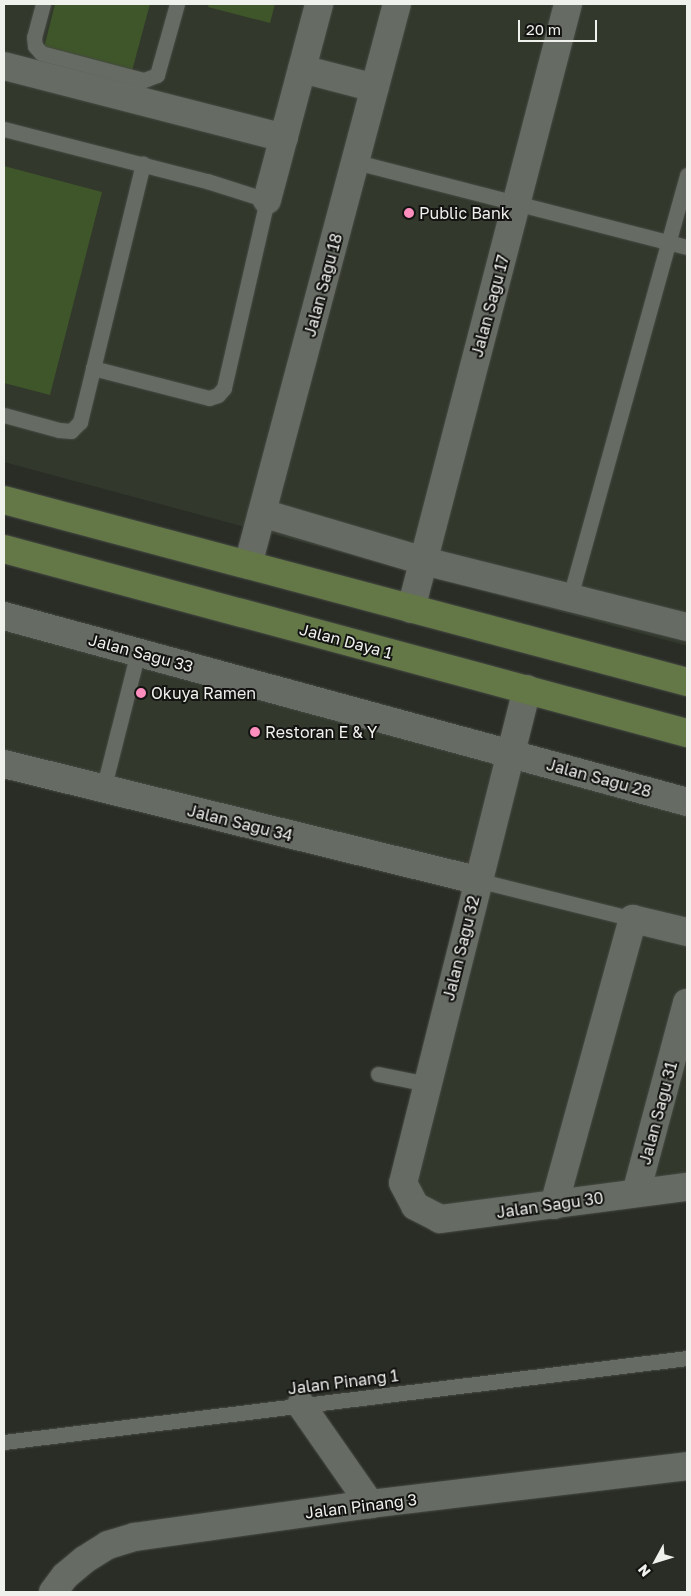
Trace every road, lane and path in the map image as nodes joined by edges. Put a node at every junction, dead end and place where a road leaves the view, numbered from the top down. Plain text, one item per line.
1 (43, 4) edge
2 (177, 4) edge
3 (319, 4) edge
4 (397, 4) edge
5 (568, 4) edge
6 (4, 66) edge
7 (302, 69) junction
8 (375, 88) junction
9 (4, 129) edge
10 (284, 138) junction
11 (356, 162) junction
12 (143, 164) junction
13 (687, 175) edge
14 (268, 200) junction
15 (516, 203) junction
16 (670, 242) junction
17 (687, 247) edge
18 (93, 368) junction
19 (4, 415) edge
20 (4, 500) edge
21 (262, 513) junction
22 (4, 549) edge
23 (424, 561) junction
24 (248, 565) junction
25 (570, 597) junction
26 (411, 608) junction
27 (4, 616) edge
28 (687, 627) edge
29 (138, 652) junction
30 (687, 682) edge
31 (527, 689) junction
32 (687, 733) edge
33 (510, 754) junction
34 (4, 764) edge
35 (103, 790) junction
36 (687, 802) edge
37 (477, 880) junction
38 (633, 919) junction
39 (687, 932) edge
40 (687, 1004) edge
41 (378, 1074) dead end
42 (427, 1084) junction
43 (687, 1187) edge
44 (636, 1193) junction
45 (554, 1205) junction
46 (415, 1206) joint
47 (687, 1358) edge
48 (301, 1405) junction
49 (5, 1445) edge
50 (687, 1466) edge
51 (370, 1504) junction
52 (53, 1592) edge

1 - 2 lane
3 - 7 street
4 - 8 street, Jalan Sagu 18
5 - 15 street, Jalan Sagu 17
6 - 10 street
7 - 8 street
7 - 10 street
8 - 11 street, Jalan Sagu 18
9 - 12 lane
10 - 14 street
11 - 15 lane
11 - 21 street, Jalan Sagu 18
12 - 14 lane
12 - 18 lane
13 - 16 lane
14 - 18 lane
15 - 16 lane
15 - 23 street, Jalan Sagu 17
16 - 17 lane
16 - 25 lane
18 - 19 lane
20 - 24 main road
21 - 23 street
21 - 24 street, Jalan Sagu 18
22 - 31 main road, Jalan Daya 1
23 - 25 street
23 - 26 street, Jalan Sagu 17
24 - 26 main road
25 - 28 street
26 - 30 main road
27 - 29 street, Jalan Sagu 33
29 - 33 street, Jalan Sagu 33
29 - 35 lane
31 - 32 main road, Jalan Daya 1
31 - 33 street, Jalan Sagu 32
33 - 36 street, Jalan Sagu 28
33 - 37 street, Jalan Sagu 32
34 - 35 street, Jalan Sagu 34
35 - 37 street, Jalan Sagu 34
37 - 38 lane
37 - 42 street, Jalan Sagu 32
38 - 39 street
38 - 45 street
40 - 44 street, Jalan Sagu 31
41 - 42 lane
42 - 46 street, Jalan Sagu 32
43 - 44 street, Jalan Sagu 30
44 - 45 street, Jalan Sagu 30
45 - 46 street, Jalan Sagu 30
47 - 48 lane, Jalan Pinang 1
48 - 49 lane, Jalan Pinang 1
48 - 51 street
50 - 51 street, Jalan Pinang 3
51 - 52 street, Jalan Pinang 3

